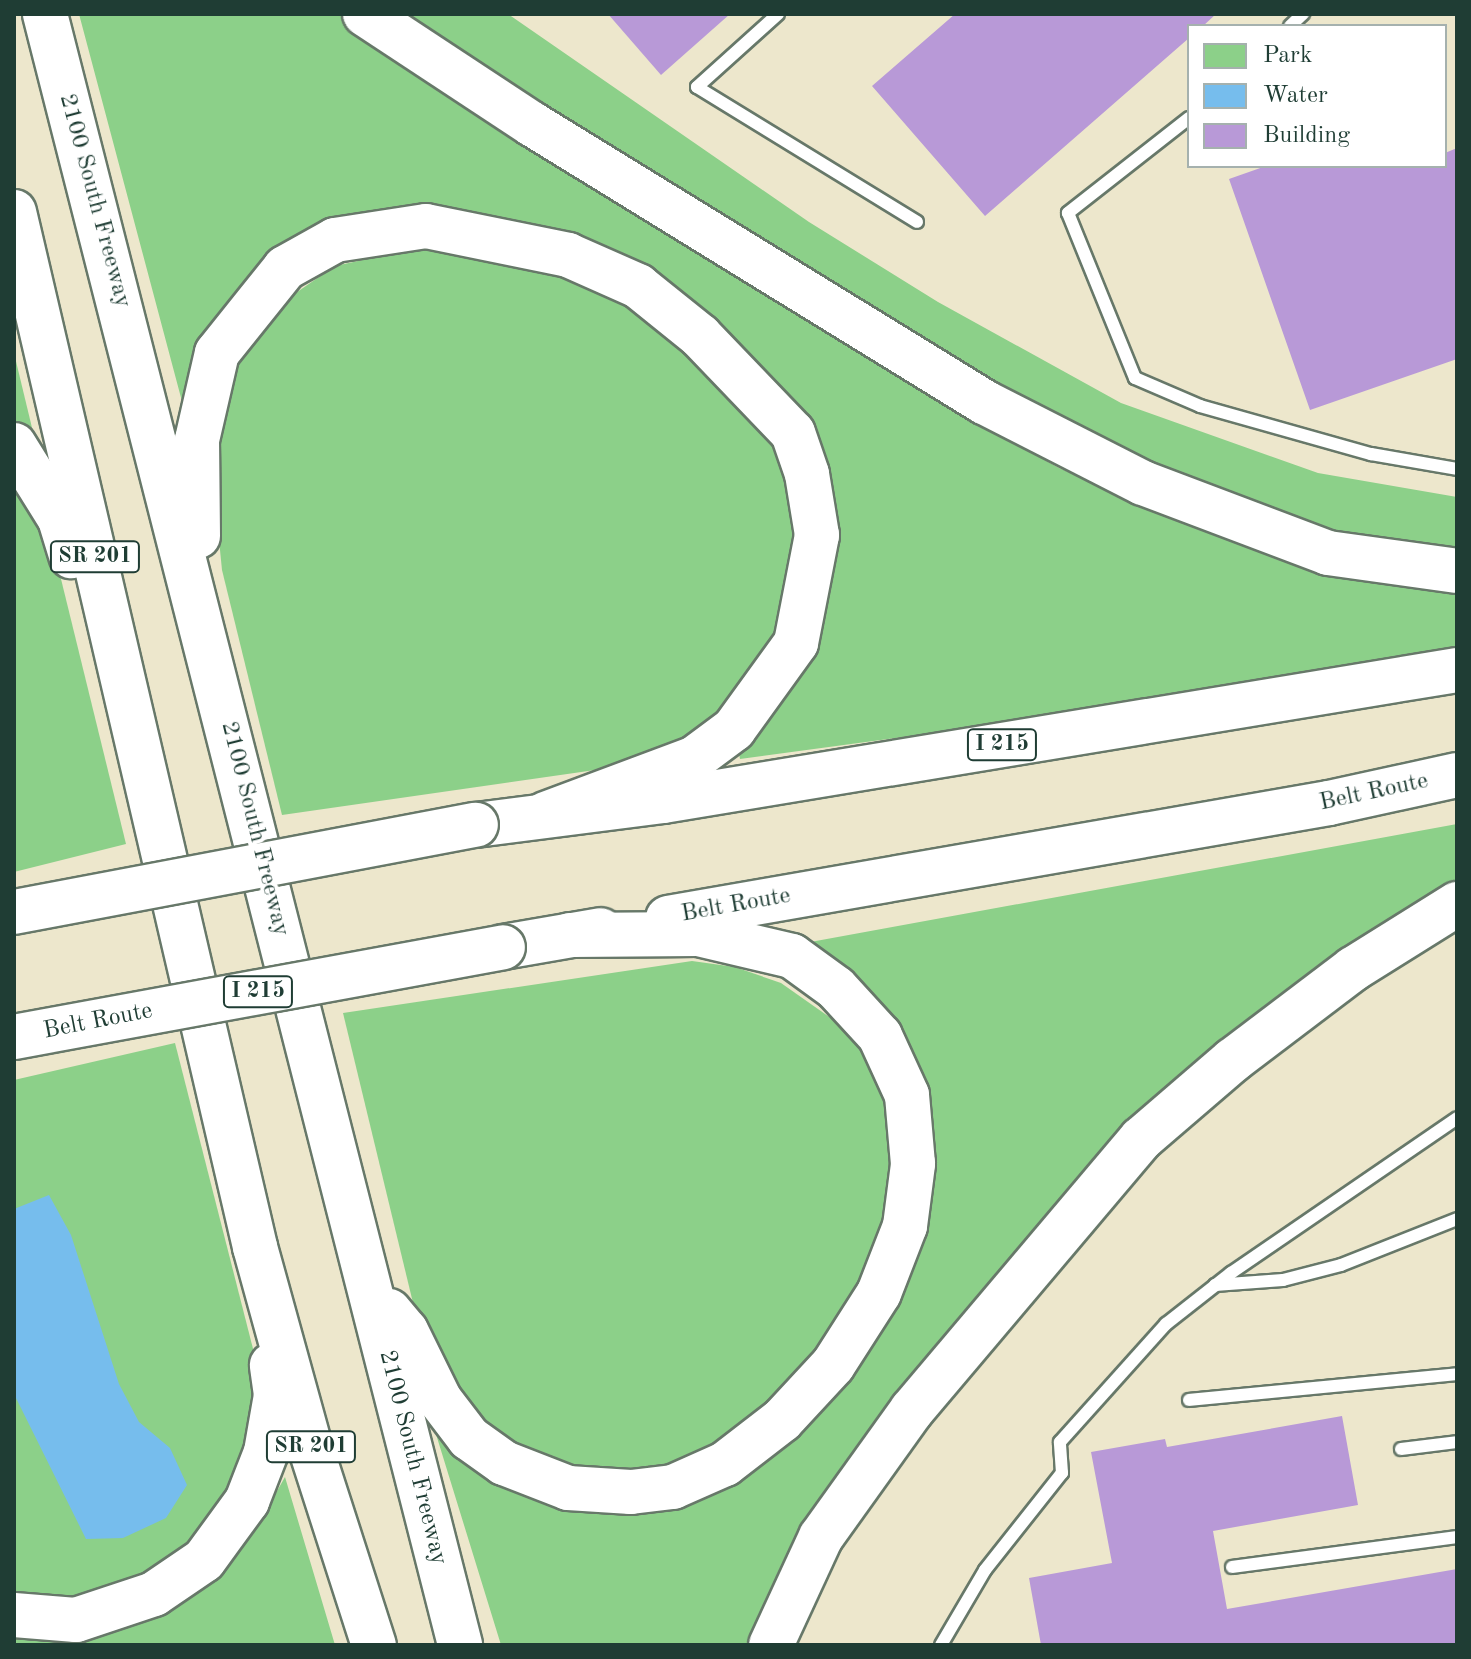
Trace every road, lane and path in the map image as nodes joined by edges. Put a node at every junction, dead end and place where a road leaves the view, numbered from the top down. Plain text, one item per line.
1 (45, 14) edge
2 (365, 14) edge
3 (778, 14) edge
4 (1187, 120) edge
5 (14, 212) edge
6 (917, 222) dead end
7 (14, 445) edge
8 (1457, 469) edge
9 (1457, 571) edge
10 (199, 610) junction
11 (1457, 670) edge
12 (1457, 775) edge
13 (545, 814) junction
14 (172, 903) junction
15 (1457, 904) edge
16 (14, 912) edge
17 (570, 935) junction
18 (14, 1037) edge
19 (1457, 1118) edge
20 (1457, 1219) edge
21 (255, 1247) junction
22 (1215, 1285) junction
23 (369, 1287) junction
24 (1457, 1374) edge
25 (1189, 1400) dead end
26 (1457, 1442) edge
27 (1401, 1449) dead end
28 (1457, 1537) edge
29 (1232, 1567) dead end
30 (14, 1615) edge
31 (374, 1645) edge
32 (460, 1645) edge
33 (771, 1645) edge
34 (941, 1645) edge

1 - 10 highway, 2100 South Freeway
2 - 9 highway
3 - 6 lane
4 - 8 lane
5 - 14 highway, SR 201
7 - 14 highway
10 - 13 highway
10 - 23 highway, 2100 South Freeway
11 - 13 highway, I 215
12 - 17 highway, Belt Route / I 215
13 - 16 highway, I 215, bridge
14 - 21 highway, SR 201
15 - 33 highway
17 - 18 highway, Belt Route / I 215, bridge
17 - 23 highway
19 - 22 lane
20 - 22 lane
21 - 30 highway
21 - 31 highway, SR 201
22 - 34 lane
23 - 32 highway, 2100 South Freeway
24 - 25 lane
26 - 27 lane
28 - 29 lane

